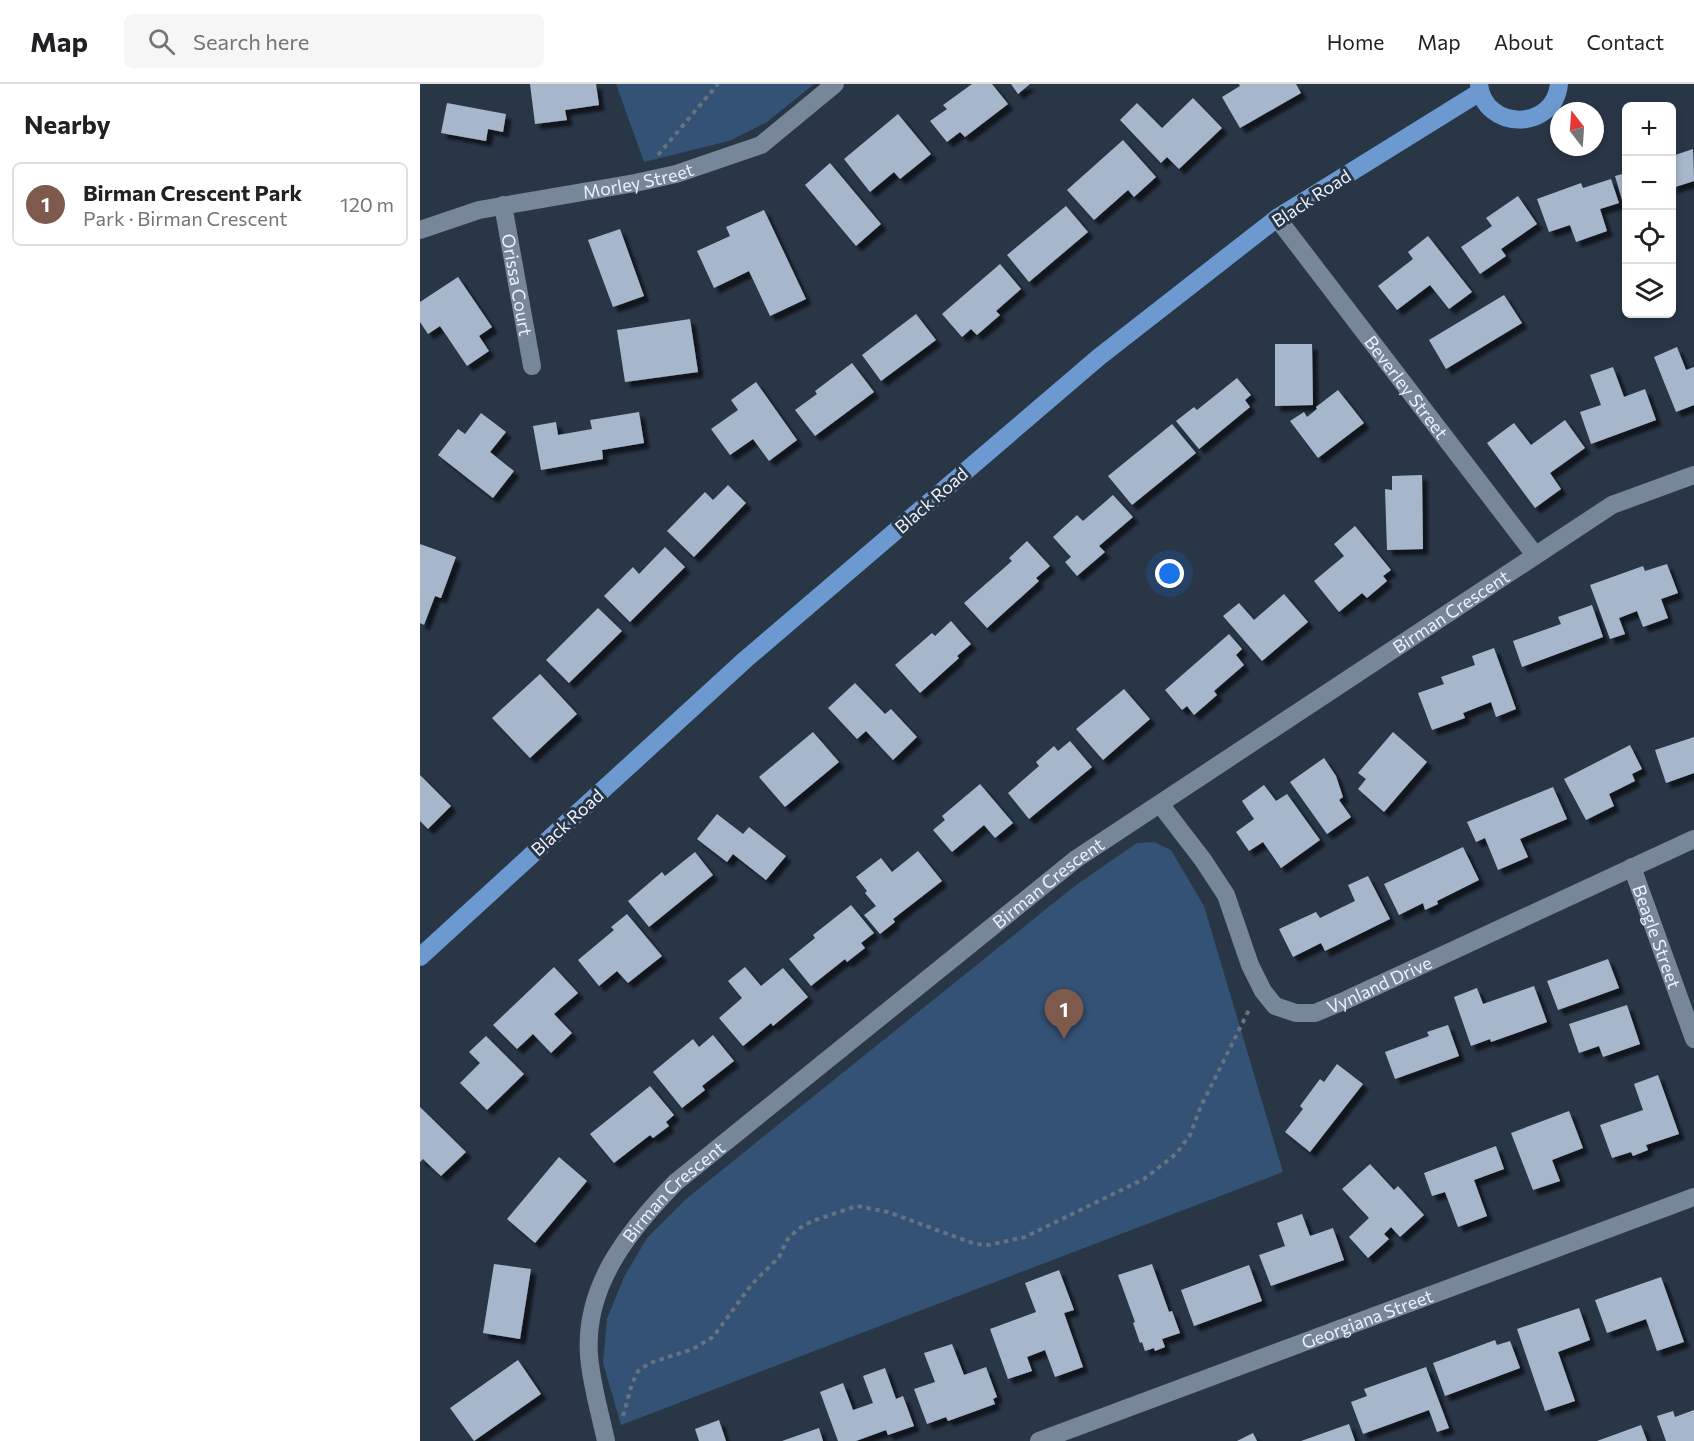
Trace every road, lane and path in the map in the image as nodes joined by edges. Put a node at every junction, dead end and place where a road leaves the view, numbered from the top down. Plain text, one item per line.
1 (718, 84) edge
2 (835, 84) edge
3 (1559, 84) edge
4 (1479, 88) edge
5 (657, 156) dead end
6 (503, 205) junction
7 (1277, 218) junction
8 (420, 230) edge
9 (532, 366) dead end
10 (1694, 475) edge
11 (1536, 555) junction
12 (1160, 804) junction
13 (1694, 839) edge
14 (1632, 867) junction
15 (420, 957) edge
16 (1263, 991) junction
17 (1694, 1038) edge
18 (1694, 1197) edge
19 (622, 1418) dead end
20 (606, 1441) edge
21 (1039, 1441) edge

1 - 5 path
2 - 6 street, Morley Street
3 - 4 main road
4 - 7 main road, Black Road
6 - 8 street, Morley Street
6 - 9 street, Orissa Court
7 - 11 street, Beverley Street
7 - 15 main road, Black Road
10 - 11 street, Birman Crescent
11 - 12 street, Birman Crescent
12 - 16 street, Vynland Drive
12 - 20 street, Birman Crescent
13 - 14 street, Vynland Drive
14 - 16 street, Vynland Drive
14 - 17 street, Beagle Street
16 - 19 path
18 - 21 street, Georgiana Street

